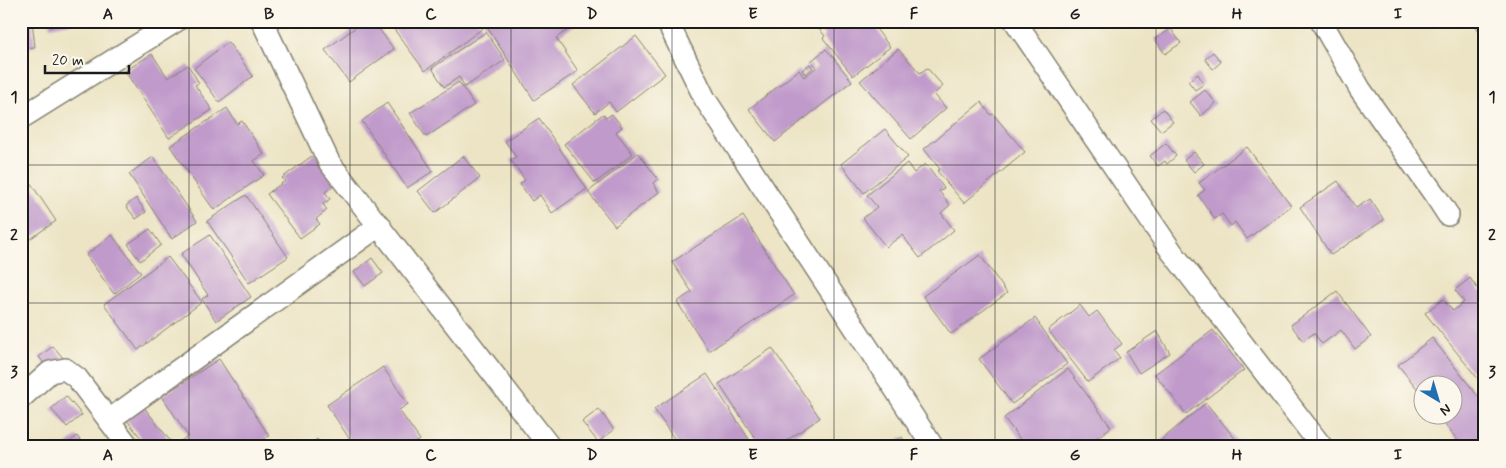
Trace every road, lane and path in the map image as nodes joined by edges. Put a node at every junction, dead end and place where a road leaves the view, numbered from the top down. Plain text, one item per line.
1 (176, 21) edge
2 (262, 21) edge
3 (667, 21) edge
4 (1015, 21) edge
5 (1321, 21) edge
6 (21, 118) edge
7 (1448, 215) dead end
8 (380, 225) junction
9 (21, 398) edge
10 (109, 420) junction
11 (129, 447) edge
12 (550, 447) edge
13 (933, 447) edge
14 (1322, 447) edge

1 - 6 street
2 - 8 street
3 - 13 street
4 - 14 street
5 - 7 street
8 - 10 street
8 - 12 street
9 - 10 street
10 - 11 street

